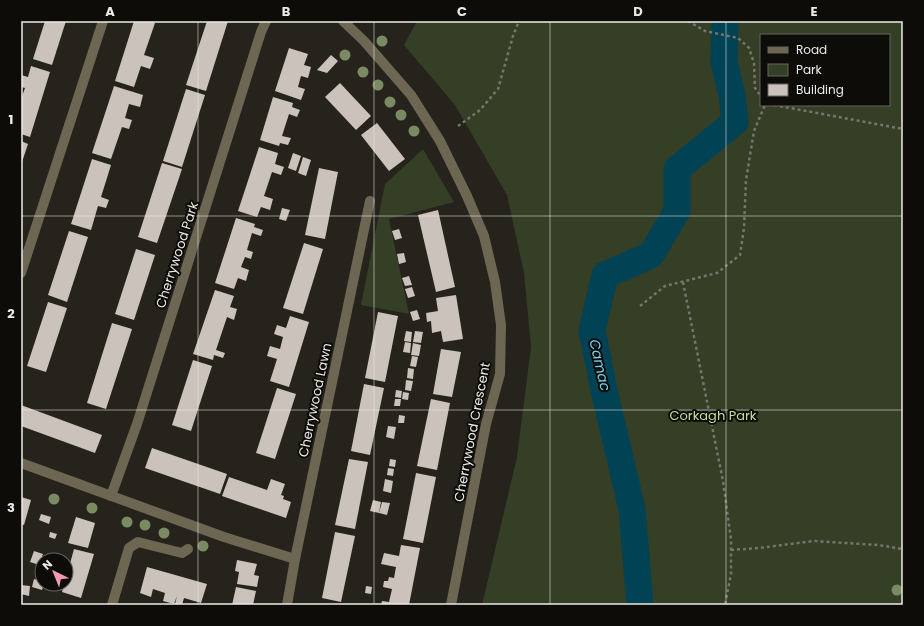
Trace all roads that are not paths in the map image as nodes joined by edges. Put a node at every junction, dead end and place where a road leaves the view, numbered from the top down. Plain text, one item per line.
1 (102, 21) edge
2 (266, 21) edge
3 (342, 21) edge
4 (370, 201) dead end
5 (21, 273) edge
6 (21, 463) edge
7 (111, 496) junction
8 (188, 549) dead end
9 (295, 559) junction
10 (112, 605) edge
11 (287, 605) edge
12 (451, 605) edge

1 - 5 street
2 - 7 street, Cherrywood Park
3 - 12 street, Cherrywood Crescent
4 - 9 street, Cherrywood Lawn
6 - 7 street
7 - 9 street
8 - 10 street
9 - 11 street, Cherrywood Lawn

